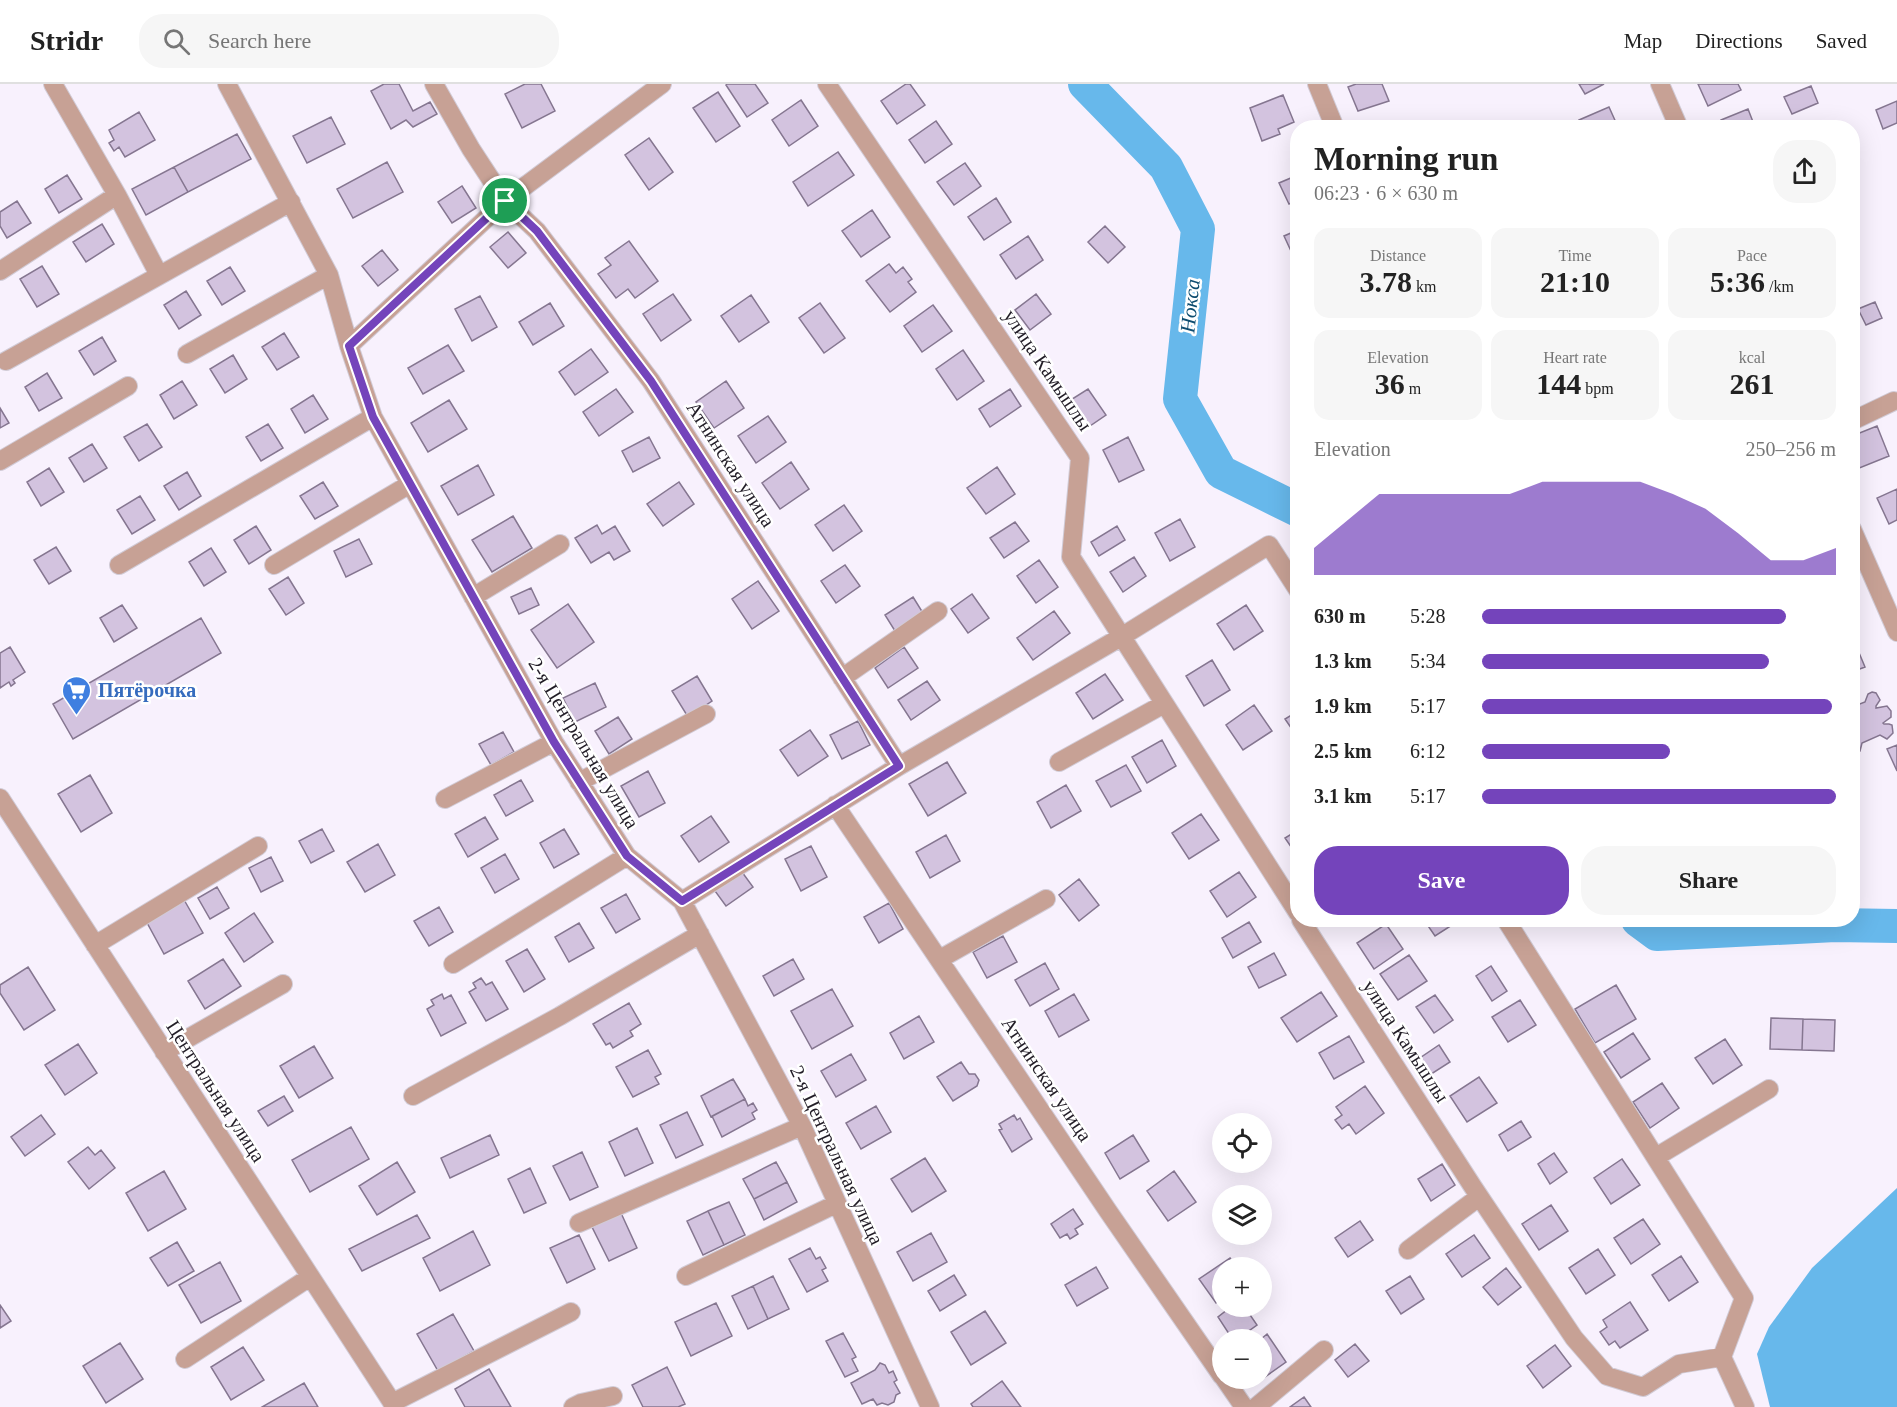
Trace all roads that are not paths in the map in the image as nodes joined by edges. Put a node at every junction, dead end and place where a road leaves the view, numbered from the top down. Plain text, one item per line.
1 (54, 84) edge
2 (227, 84) edge
3 (434, 84) edge
4 (827, 84) edge
5 (1317, 84) edge
6 (1660, 84) edge
7 (652, 87) edge
8 (1332, 120) edge
9 (1676, 120) edge
10 (117, 195) junction
11 (505, 201) junction
12 (291, 202) junction
13 (0, 271) edge
14 (159, 275) junction
15 (329, 275) junction
16 (349, 346) junction
17 (187, 354) dead end
18 (6, 361) dead end
19 (128, 386) dead end
20 (1894, 401) dead end
21 (373, 417) junction
22 (1860, 417) edge
23 (0, 461) edge
24 (410, 484) junction
25 (560, 544) dead end
26 (1860, 547) edge
27 (119, 565) dead end
28 (274, 565) dead end
29 (1290, 578) edge
30 (473, 597) junction
31 (938, 611) dead end
32 (1897, 632) edge
33 (1121, 637) junction
34 (842, 678) junction
35 (1164, 704) junction
36 (706, 714) dead end
37 (554, 742) junction
38 (1059, 762) dead end
39 (899, 766) junction
40 (579, 782) junction
41 (0, 798) edge
42 (445, 799) dead end
43 (836, 805) junction
44 (258, 846) dead end
45 (627, 856) junction
46 (1046, 899) dead end
47 (682, 901) junction
48 (1290, 901) edge
49 (1306, 927) edge
50 (1510, 927) edge
51 (699, 934) junction
52 (95, 945) junction
53 (940, 959) junction
54 (453, 964) dead end
55 (283, 984) dead end
56 (164, 1052) junction
57 (1769, 1089) dead end
58 (413, 1095) dead end
59 (802, 1126) junction
60 (1656, 1157) junction
61 (1476, 1192) junction
62 (836, 1204) junction
63 (579, 1223) dead end
64 (1408, 1250) dead end
65 (686, 1276) dead end
66 (310, 1277) junction
67 (571, 1312) dead end
68 (1324, 1350) dead end
69 (1722, 1357) junction
70 (185, 1359) dead end
71 (1212, 1361) edge
72 (1231, 1389) edge
73 (613, 1396) dead end
74 (394, 1405) edge
75 (573, 1407) edge
76 (930, 1407) edge
77 (1244, 1407) edge
78 (1256, 1407) edge
79 (1745, 1407) edge

1 - 10 street
2 - 12 street, 2-я Центральная улица
3 - 11 street, Атнинская улица
4 - 33 street, улица Камышлы
5 - 8 street
6 - 9 street
7 - 11 street
10 - 13 street
10 - 14 street
11 - 16 street
11 - 34 street, Атнинская улица
12 - 14 street
12 - 15 street, 2-я Центральная улица
14 - 18 street
15 - 16 street, 2-я Центральная улица
15 - 17 street
16 - 21 street, 2-я Центральная улица
19 - 23 street
20 - 22 street
21 - 24 street, 2-я Центральная улица
21 - 27 street
24 - 28 street
24 - 30 street, 2-я Центральная улица
25 - 30 street
26 - 32 street
29 - 33 street
30 - 37 street, 2-я Центральная улица
31 - 34 street
33 - 35 street, улица Камышлы
33 - 39 street
34 - 39 street, Атнинская улица
35 - 38 street
35 - 48 street, улица Камышлы
36 - 40 street
37 - 40 street, 2-я Центральная улица
37 - 42 street
39 - 43 street
40 - 45 street, 2-я Центральная улица
41 - 52 street, Центральная улица
43 - 47 street
43 - 53 street, Атнинская улица
44 - 52 street
45 - 47 street, 2-я Центральная улица
45 - 54 street
46 - 53 street
47 - 51 street, 2-я Центральная улица
49 - 61 street, улица Камышлы
50 - 60 street
51 - 58 street
51 - 59 street, 2-я Центральная улица
52 - 56 street, Центральная улица
53 - 71 street, Атнинская улица
55 - 56 street
56 - 66 street, Центральная улица
57 - 60 street
59 - 62 street, 2-я Центральная улица
59 - 63 street
60 - 69 street
61 - 64 street
61 - 69 street, улица Камышлы
62 - 65 street
62 - 76 street, 2-я Центральная улица
66 - 70 street
66 - 74 street, Центральная улица
67 - 74 street
68 - 78 street
69 - 79 street
72 - 77 street, Атнинская улица
73 - 75 street

